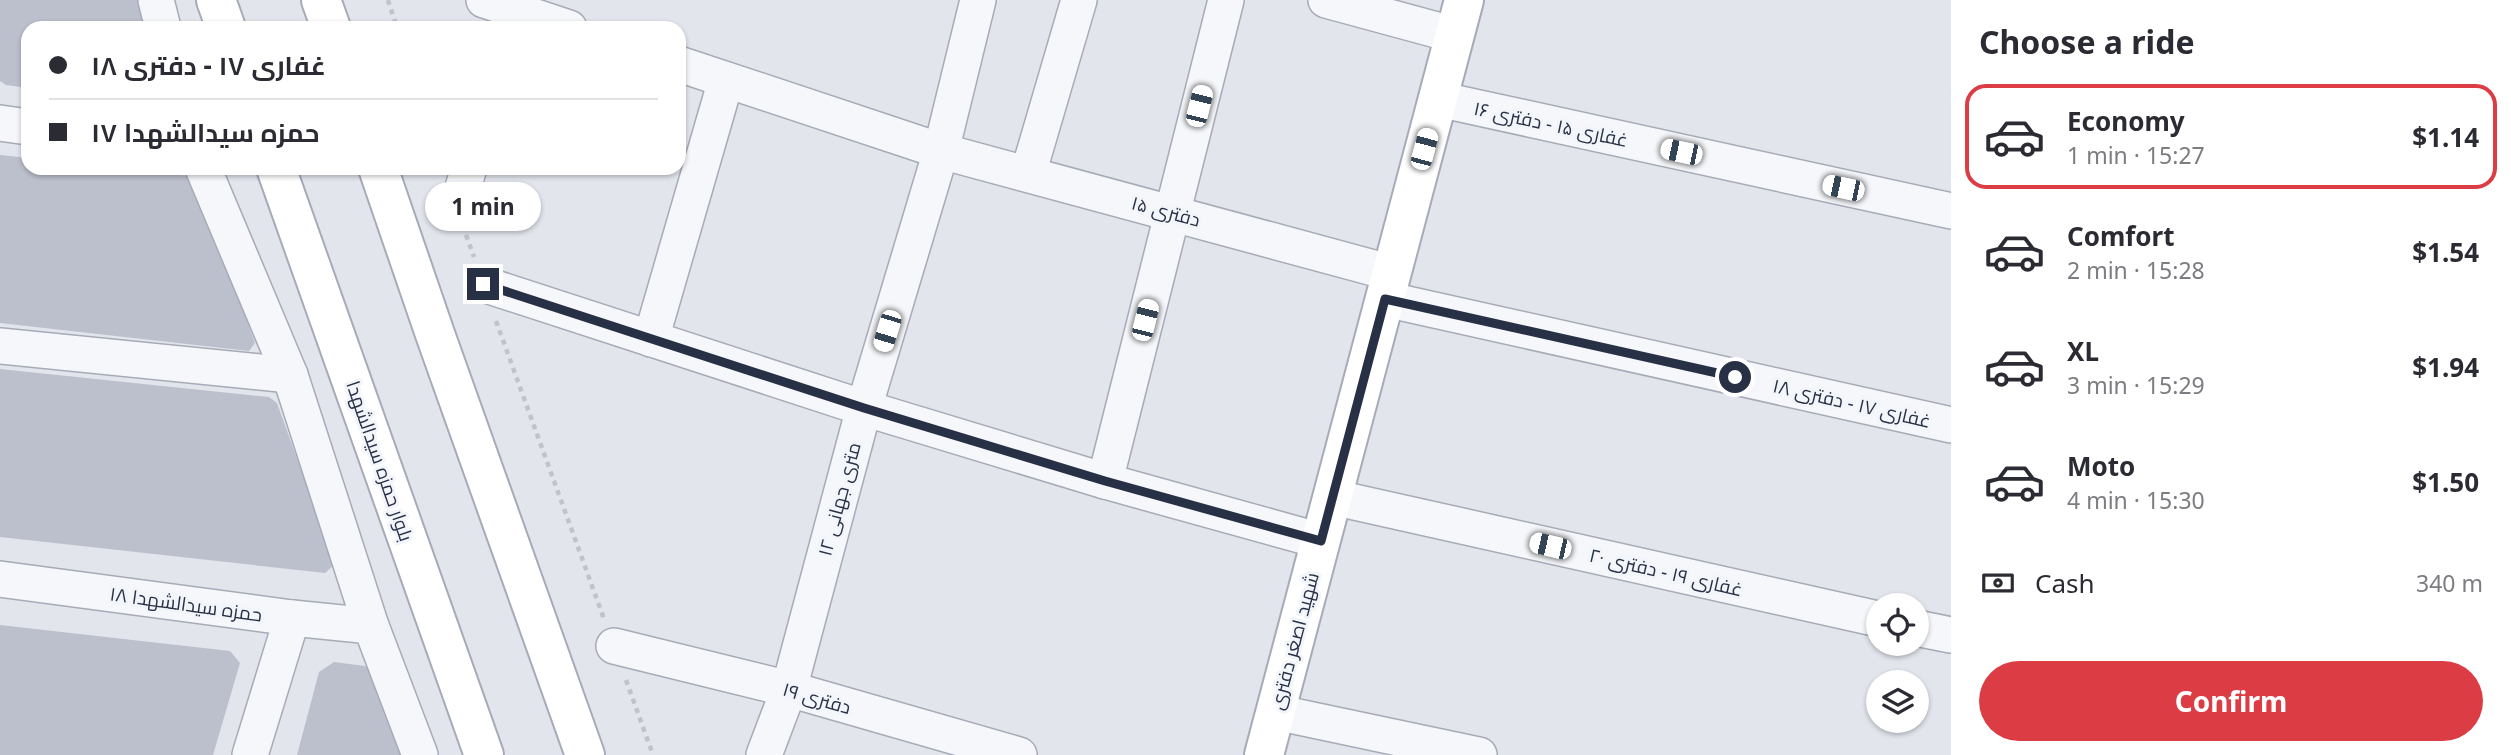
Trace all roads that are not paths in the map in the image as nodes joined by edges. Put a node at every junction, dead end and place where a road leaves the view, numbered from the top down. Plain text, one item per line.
1 (156, 0) edge
2 (216, 0) edge
3 (321, 0) edge
4 (484, 0) edge
5 (978, 0) edge
6 (1079, 0) edge
7 (1226, 0) edge
8 (1326, 0) edge
9 (1459, 17) edge
10 (516, 20) edge
11 (161, 21) edge
12 (224, 21) edge
13 (328, 21) edge
14 (686, 66) edge
15 (726, 80) junction
16 (1438, 99) junction
17 (0, 123) edge
18 (21, 126) edge
19 (941, 151) junction
20 (1028, 174) junction
21 (206, 175) edge
22 (278, 175) edge
23 (380, 175) edge
24 (467, 175) edge
25 (457, 207) road end
26 (1951, 211) edge
27 (1172, 212) junction
28 (483, 284) road end
29 (1388, 286) junction
30 (651, 339) junction
31 (0, 346) edge
32 (290, 375) junction
33 (864, 408) junction
34 (1951, 425) edge
35 (1105, 481) junction
36 (1332, 497) junction
37 (1321, 541) junction
38 (0, 579) edge
39 (1866, 616) edge
40 (292, 618) junction
41 (371, 626) junction
42 (1929, 631) edge
43 (1951, 635) edge
44 (614, 646) road end
45 (789, 690) junction
46 (1275, 712) junction
47 (250, 755) edge
48 (419, 755) edge
49 (484, 755) edge
50 (585, 755) edge
51 (764, 755) edge
52 (1019, 755) edge
53 (1264, 755) edge
54 (1479, 755) edge

1 - 11 street
2 - 12 main road
3 - 13 main road
4 - 10 street
5 - 19 street, ۱۲ متری جهانی
6 - 20 street
7 - 27 street
8 - 9 street
9 - 16 main road, شهید اصغر دفتری
14 - 15 street, دفتری ۱۵
15 - 19 street, دفتری ۱۵
15 - 30 street
16 - 26 street, غفاری ۱۵ - دفتری ۱۶
16 - 29 main road, شهید اصغر دفتری
17 - 18 street
19 - 20 street, دفتری ۱۵
19 - 33 street, ۱۲ متری جهانی
20 - 27 street, دفتری ۱۵
21 - 32 street
22 - 49 main road, بلوار حمزه سیدالشهدا
23 - 50 main road
24 - 25 street
27 - 29 street, دفتری ۱۵
27 - 35 street
28 - 30 street
29 - 34 street, غفاری ۱۷ - دفتری ۱۸
29 - 36 main road, شهید اصغر دفتری
30 - 33 street
31 - 32 street
32 - 41 street
33 - 35 street
33 - 45 street, ۱۲ متری جهانی
35 - 37 street
36 - 37 main road, شهید اصغر دفتری
36 - 39 street, غفاری ۱۹ - دفتری ۲۰
37 - 46 main road, شهید اصغر دفتری
38 - 40 street, حمزه سیدالشهدا ۱۸
40 - 41 street, حمزه سیدالشهدا ۱۸
40 - 47 street
41 - 48 street
42 - 43 street
44 - 45 street, دفتری ۱۹
45 - 51 street, ۱۲ متری جهانی
45 - 52 street, دفتری ۱۹
46 - 53 main road, شهید اصغر دفتری
46 - 54 street

